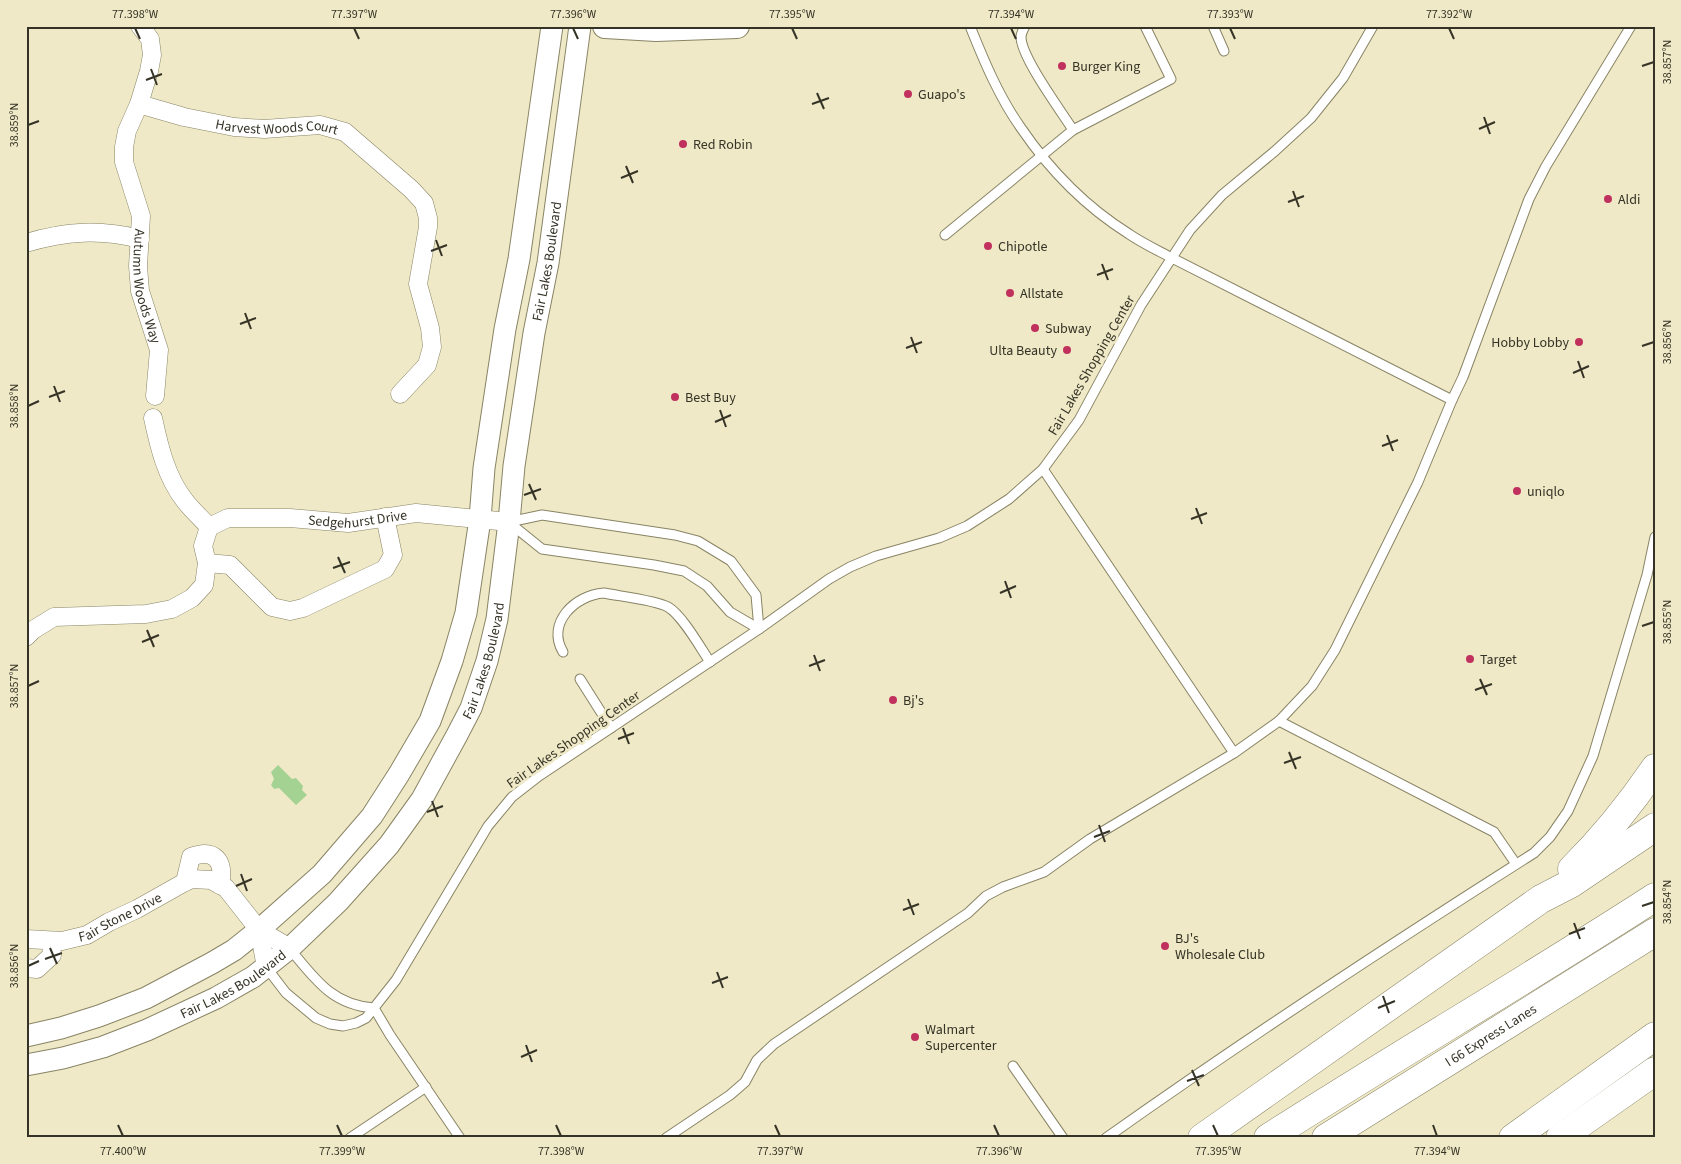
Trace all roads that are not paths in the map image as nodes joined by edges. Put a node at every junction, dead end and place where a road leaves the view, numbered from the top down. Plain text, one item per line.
1 (140, 26) edge
2 (552, 26) edge
3 (580, 26) edge
4 (605, 26) edge
5 (737, 26) edge
6 (970, 26) edge
7 (1025, 26) edge
8 (1144, 26) edge
9 (1213, 26) edge
10 (1373, 26) edge
11 (1631, 26) edge
12 (1224, 51) dead end
13 (138, 104) junction
14 (1074, 130) junction
15 (1042, 156) junction
16 (945, 235) dead end
17 (140, 239) junction
18 (26, 243) edge
19 (1172, 258) junction
20 (400, 394) dead end
21 (155, 396) joint
22 (1452, 400) junction
23 (153, 418) joint
24 (1043, 469) junction
25 (385, 517) junction
26 (480, 519) junction
27 (510, 522) junction
28 (209, 526) junction
29 (1655, 537) edge
30 (207, 563) junction
31 (759, 629) junction
32 (26, 637) edge
33 (563, 652) dead end
34 (710, 662) junction
35 (580, 679) dead end
36 (1279, 721) junction
37 (611, 728) junction
38 (1234, 753) junction
39 (1655, 768) edge
40 (1655, 827) edge
41 (1516, 864) junction
42 (185, 882) junction
43 (220, 885) junction
44 (1655, 897) edge
45 (1541, 899) junction
46 (259, 930) junction
47 (1655, 932) edge
48 (26, 939) edge
49 (51, 941) junction
50 (290, 948) junction
51 (266, 967) junction
52 (26, 968) edge
53 (374, 1008) junction
54 (26, 1036) edge
55 (1655, 1036) edge
56 (26, 1065) edge
57 (1013, 1066) dead end
58 (1655, 1071) edge
59 (426, 1087) junction
60 (350, 1138) edge
61 (460, 1138) edge
62 (666, 1138) edge
63 (1063, 1138) edge
64 (1106, 1138) edge
65 (1202, 1138) edge
66 (1268, 1138) edge
67 (1326, 1138) edge
68 (1513, 1138) edge
69 (1560, 1138) edge

1 - 13 street, Autumn Woods Way
2 - 26 street, Fair Lakes Boulevard
3 - 27 street, Fair Lakes Boulevard
4 - 5 main road
6 - 15 lane
7 - 14 lane
8 - 14 lane
9 - 12 lane
10 - 19 lane, Fair Lakes Shopping Center
11 - 22 lane
13 - 17 street, Autumn Woods Way
13 - 20 street, Harvest Woods Court
14 - 15 lane
15 - 16 lane
15 - 19 lane
17 - 18 street
17 - 21 street, Autumn Woods Way
19 - 22 lane
19 - 24 lane, Fair Lakes Shopping Center
21 - 23 lane, Autumn Woods Way
22 - 36 lane
23 - 28 street, Autumn Woods Way
24 - 31 lane, Fair Lakes Shopping Center
24 - 38 lane
25 - 26 street, Sedgehurst Drive
25 - 28 street, Sedgehurst Drive
25 - 30 street
26 - 27 street, Sedgehurst Drive
26 - 46 street, Fair Lakes Boulevard
27 - 31 lane
27 - 31 lane
27 - 50 street, Fair Lakes Boulevard
28 - 30 street
29 - 41 lane
30 - 32 street
31 - 34 lane, Fair Lakes Shopping Center
33 - 34 lane
34 - 37 lane, Fair Lakes Shopping Center
35 - 37 lane
36 - 38 lane
36 - 41 lane
37 - 53 lane, Fair Lakes Shopping Center
38 - 62 lane
39 - 45 highway
40 - 45 highway
41 - 64 lane
42 - 43 street, Fair Stone Drive
42 - 43 street
42 - 49 street, Fair Stone Drive
43 - 46 street
44 - 66 highway
45 - 65 highway
46 - 50 street
46 - 51 street
46 - 54 street, Fair Lakes Boulevard
47 - 67 highway, I 66 Express Lanes
48 - 49 street, Fair Stone Drive
49 - 52 street
50 - 51 street, Fair Lakes Boulevard
50 - 53 lane
51 - 53 lane, Fair Lakes Shopping Center
51 - 56 street, Fair Lakes Boulevard
53 - 59 lane
55 - 68 highway
57 - 63 lane
58 - 69 highway
59 - 60 lane
59 - 61 lane

